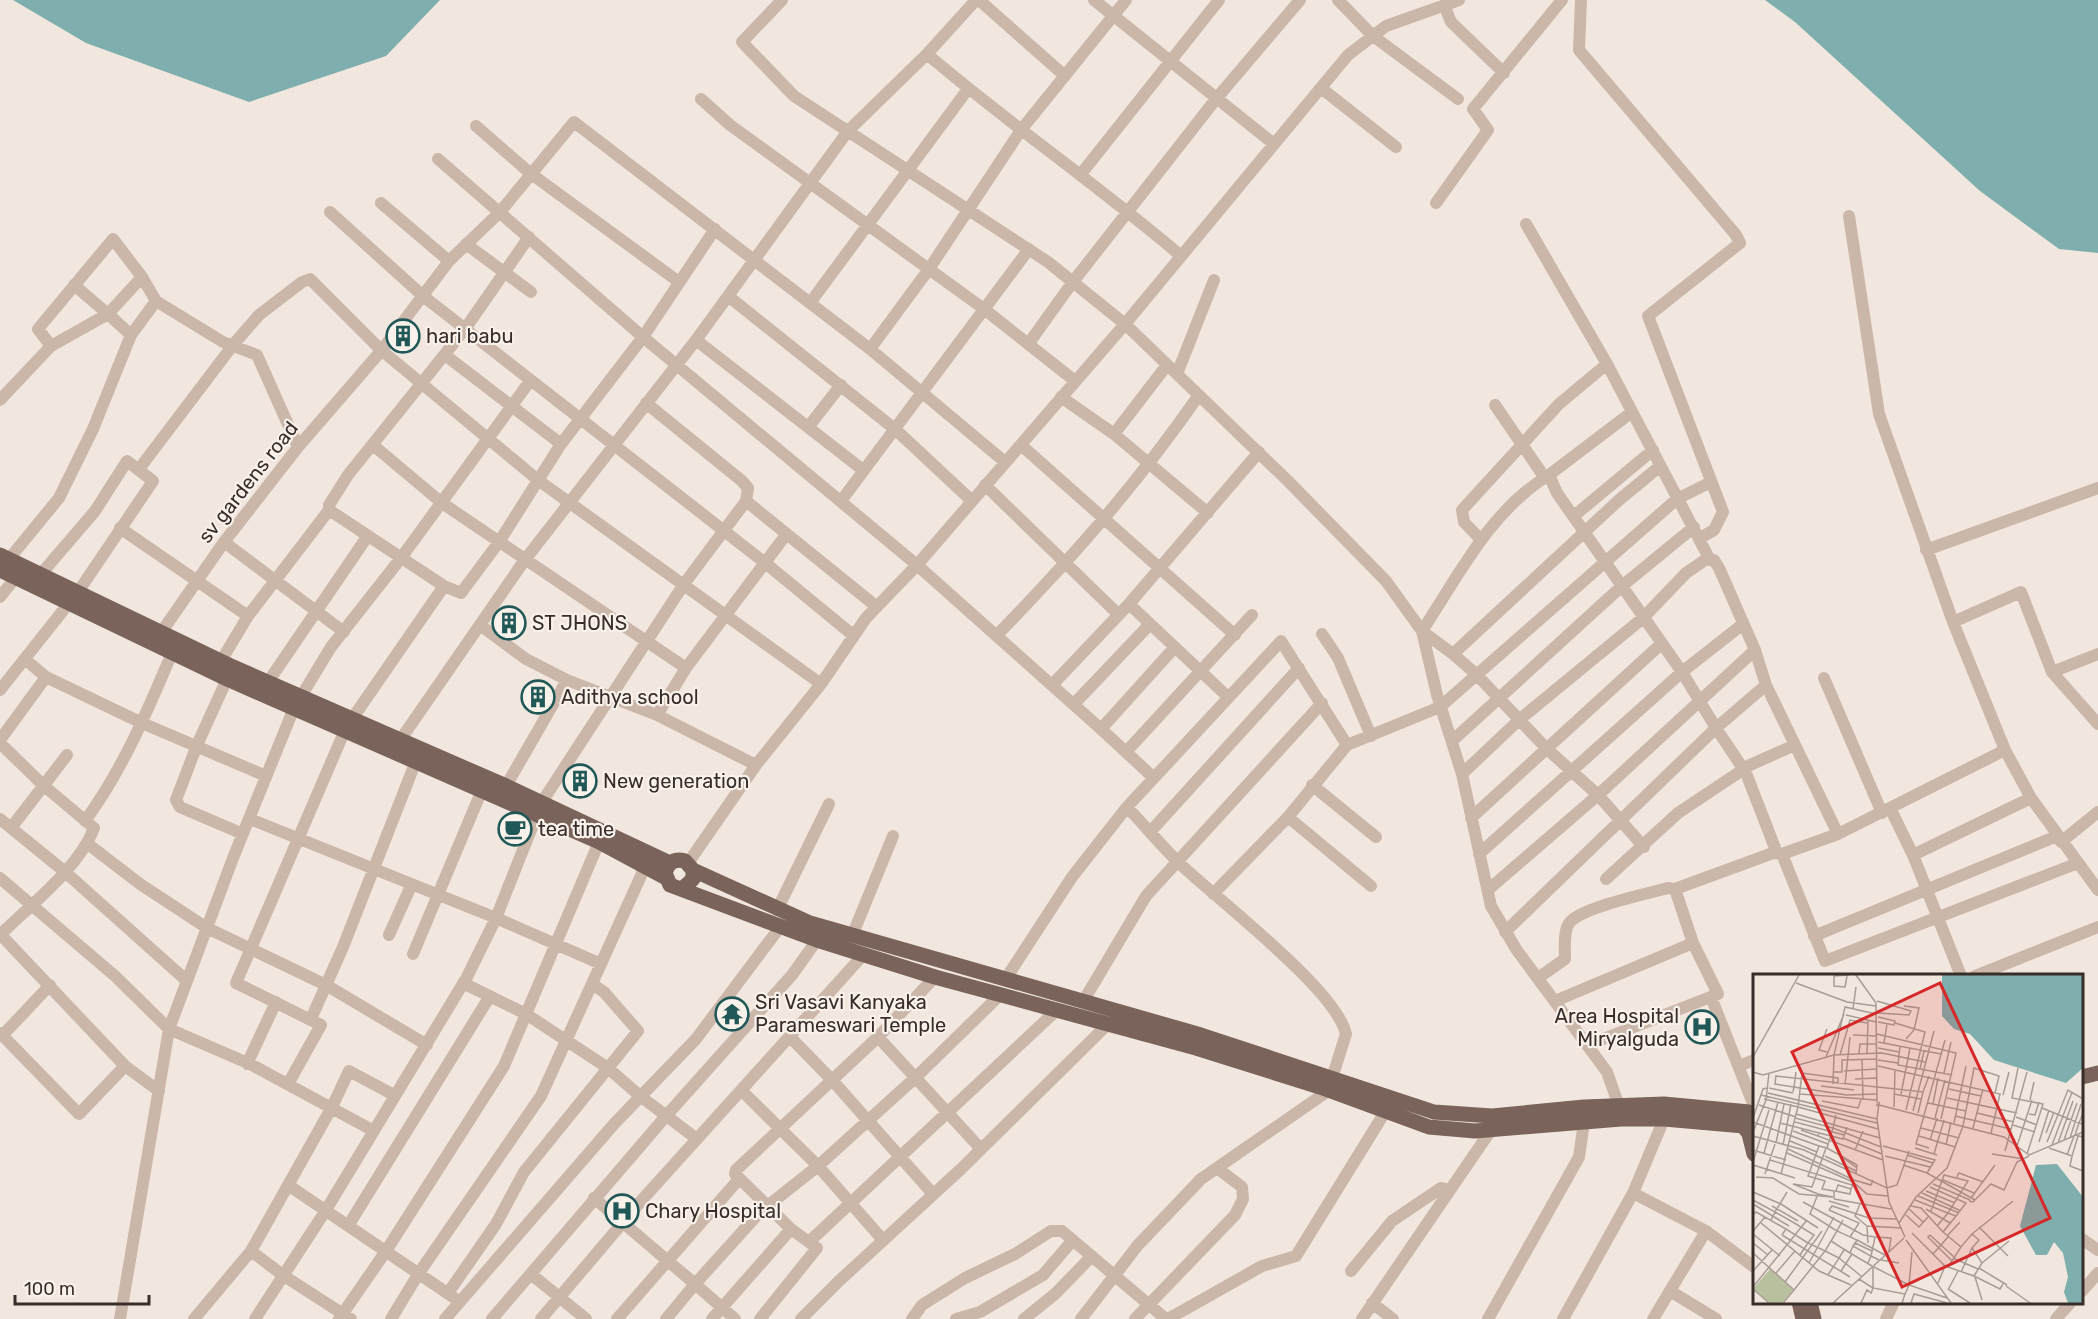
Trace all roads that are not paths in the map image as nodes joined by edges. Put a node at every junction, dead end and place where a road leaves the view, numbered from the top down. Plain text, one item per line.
1 (782, 0) edge
2 (977, 0) edge
3 (1094, 0) edge
4 (1126, 0) edge
5 (1219, 0) edge
6 (1300, 0) edge
7 (1338, 0) edge
8 (1459, 0) edge
9 (1562, 0) edge
10 (1581, 0) edge
11 (1444, 5) junction
12 (1113, 15) junction
13 (1373, 36) junction
14 (927, 54) junction
15 (1170, 61) junction
16 (1504, 73) junction
17 (1065, 76) junction
18 (1321, 88) junction
19 (968, 89) junction
20 (701, 99) dead end
21 (1216, 99) junction
22 (1458, 99) dead end
23 (476, 126) dead end
24 (1021, 130) junction
25 (848, 131) junction
26 (1274, 144) junction
27 (1396, 147) dead end
28 (438, 159) dead end
29 (908, 169) junction
30 (530, 173) junction
31 (1081, 174) junction
32 (809, 183) junction
33 (381, 203) dead end
34 (1436, 203) dead end
35 (968, 207) junction
36 (1128, 211) junction
37 (330, 212) dead end
38 (500, 212) junction
39 (1849, 216) dead end
40 (1526, 224) dead end
41 (869, 225) junction
42 (715, 229) junction
43 (529, 237) junction
44 (466, 244) junction
45 (1029, 249) junction
46 (1181, 256) junction
47 (449, 261) junction
48 (753, 261) junction
49 (929, 269) junction
50 (504, 273) junction
51 (142, 277) junction
52 (1214, 280) dead end
53 (679, 282) junction
54 (1072, 283) junction
55 (74, 285) junction
56 (531, 292) dead end
57 (423, 296) junction
58 (728, 296) junction
59 (156, 301) junction
60 (810, 303) junction
61 (984, 309) junction
62 (108, 314) junction
63 (1125, 324) junction
64 (465, 329) junction
65 (131, 335) junction
66 (643, 337) junction
67 (696, 340) junction
68 (1029, 343) junction
69 (233, 345) junction
70 (51, 346) junction
71 (870, 349) junction
72 (381, 350) junction
73 (446, 355) junction
74 (678, 364) junction
75 (1607, 364) junction
76 (1172, 369) junction
77 (530, 381) junction
78 (1075, 381) junction
79 (841, 385) junction
80 (422, 386) junction
81 (923, 392) junction
82 (1199, 395) junction
83 (1061, 397) junction
84 (0, 400) edge
85 (646, 403) junction
86 (512, 405) junction
87 (1495, 405) dead end
88 (1632, 412) junction
89 (581, 420) junction
90 (809, 426) junction
91 (896, 430) junction
92 (1114, 434) junction
93 (487, 439) junction
94 (373, 444) junction
95 (561, 444) junction
96 (1021, 445) junction
97 (614, 446) junction
98 (1522, 446) junction
99 (298, 447) junction
100 (1653, 450) junction
101 (1259, 452) junction
102 (1005, 462) junction
103 (1150, 464) junction
104 (1659, 467) junction
105 (139, 469) junction
106 (863, 470) junction
107 (1547, 476) junction
108 (538, 480) junction
109 (1711, 482) junction
110 (985, 485) junction
111 (2098, 488) edge
112 (1677, 499) junction
113 (746, 501) junction
114 (841, 501) junction
115 (972, 501) junction
116 (569, 502) junction
117 (442, 503) junction
118 (329, 510) junction
119 (1208, 513) junction
120 (1574, 516) junction
121 (1106, 518) junction
122 (120, 528) junction
123 (723, 531) junction
124 (1586, 532) junction
125 (1697, 532) junction
126 (785, 536) junction
127 (367, 537) junction
128 (1481, 540) junction
129 (224, 542) junction
130 (499, 542) junction
131 (1926, 550) junction
132 (401, 558) junction
133 (1604, 560) junction
134 (1710, 560) junction
135 (3, 561) edge
136 (524, 561) junction
137 (764, 562) junction
138 (1067, 563) junction
139 (917, 565) junction
140 (1160, 568) junction
141 (41, 574) junction
142 (16, 577) junction
143 (196, 580) junction
144 (275, 583) junction
145 (684, 584) junction
146 (444, 586) junction
147 (1622, 586) junction
148 (0, 597) edge
149 (73, 597) junction
150 (1129, 604) junction
151 (877, 607) junction
152 (316, 613) junction
153 (727, 614) junction
154 (1118, 614) junction
155 (1251, 615) dead end
156 (248, 616) junction
157 (1643, 617) junction
158 (1953, 622) junction
159 (1150, 624) junction
160 (1743, 624) junction
161 (480, 625) junction
162 (344, 632) junction
163 (1422, 632) junction
164 (1322, 634) dead end
165 (997, 635) junction
166 (1235, 635) junction
167 (854, 636) junction
168 (157, 638) junction
169 (648, 640) junction
170 (1661, 644) junction
171 (1175, 647) junction
172 (1755, 650) junction
173 (172, 653) junction
174 (1453, 654) junction
175 (2098, 654) edge
176 (26, 660) junction
177 (221, 661) junction
178 (686, 668) junction
179 (1299, 668) junction
180 (1201, 672) junction
181 (1682, 672) junction
182 (2052, 672) junction
183 (1476, 674) junction
184 (46, 677) junction
185 (1824, 678) dead end
186 (227, 679) junction
187 (567, 680) junction
188 (268, 682) junction
189 (821, 684) junction
190 (1766, 684) junction
191 (1052, 685) junction
192 (0, 690) edge
193 (1228, 697) junction
194 (611, 698) junction
195 (1699, 699) junction
196 (1498, 700) junction
197 (297, 702) junction
198 (1322, 703) junction
199 (1074, 704) junction
200 (1440, 707) junction
201 (657, 715) junction
202 (1519, 720) junction
203 (142, 723) junction
204 (2098, 724) edge
205 (348, 725) junction
206 (1716, 728) junction
207 (1101, 729) junction
208 (1366, 738) junction
209 (401, 739) junction
210 (0, 741) edge
211 (1452, 741) junction
212 (197, 745) junction
213 (1347, 745) junction
214 (1795, 746) junction
215 (1547, 749) junction
216 (2005, 750) junction
217 (1126, 752) junction
218 (67, 755) dead end
219 (416, 761) junction
220 (756, 765) junction
221 (1744, 770) junction
222 (1573, 771) junction
223 (1462, 774) junction
224 (266, 776) junction
225 (1154, 778) junction
226 (1312, 784) junction
227 (43, 785) junction
228 (506, 786) junction
229 (482, 790) junction
230 (1598, 795) junction
231 (2031, 798) junction
232 (829, 804) dead end
233 (1127, 807) junction
234 (539, 809) junction
235 (1886, 810) junction
236 (2098, 812) edge
237 (1288, 817) junction
238 (1471, 818) junction
239 (0, 819) edge
240 (250, 819) junction
241 (86, 821) junction
242 (1620, 821) junction
243 (11, 828) junction
244 (1150, 831) junction
245 (243, 834) junction
246 (1838, 834) junction
247 (893, 836) dead end
248 (1376, 837) dead end
249 (300, 838) junction
250 (2059, 839) junction
251 (599, 842) junction
252 (88, 844) junction
253 (1644, 846) junction
254 (1479, 854) junction
255 (1780, 854) junction
256 (1913, 855) junction
257 (1176, 860) junction
258 (648, 861) junction
259 (2078, 862) junction
260 (691, 866) junction
261 (374, 868) junction
262 (668, 871) junction
263 (64, 872) junction
264 (0, 878) edge
265 (1606, 879) dead end
266 (411, 886) junction
267 (1371, 886) dead end
268 (683, 888) junction
269 (1675, 888) junction
270 (1489, 889) junction
271 (1926, 889) junction
272 (2098, 890) edge
273 (1213, 894) junction
274 (438, 896) junction
275 (30, 904) junction
276 (777, 910) junction
277 (1937, 916) junction
278 (496, 918) junction
279 (780, 927) junction
280 (207, 928) junction
281 (2096, 931) edge
282 (1505, 932) junction
283 (0, 934) edge
284 (389, 935) dead end
285 (852, 936) junction
286 (1814, 936) junction
287 (817, 940) junction
288 (1693, 943) junction
289 (555, 946) junction
290 (252, 950) junction
291 (413, 954) dead end
292 (864, 954) junction
293 (601, 964) junction
294 (1961, 974) edge
295 (1978, 974) edge
296 (935, 977) junction
297 (1538, 978) junction
298 (187, 981) junction
299 (463, 983) junction
300 (592, 984) junction
301 (50, 985) junction
302 (326, 985) junction
303 (1003, 987) junction
304 (490, 996) junction
305 (1711, 997) junction
306 (1084, 1000) junction
307 (1555, 1001) junction
308 (276, 1002) junction
309 (1058, 1009) junction
310 (526, 1014) junction
311 (311, 1019) junction
312 (1109, 1023) junction
313 (169, 1029) junction
314 (1, 1034) edge
315 (878, 1037) junction
316 (790, 1038) junction
317 (567, 1041) junction
318 (427, 1045) junction
319 (1588, 1045) junction
320 (1753, 1061) edge
321 (247, 1064) junction
322 (125, 1066) junction
323 (1739, 1066) junction
324 (608, 1068) junction
325 (2098, 1073) edge
326 (2083, 1077) edge
327 (915, 1078) junction
328 (832, 1080) junction
329 (288, 1084) junction
330 (1330, 1084) junction
331 (741, 1090) junction
332 (159, 1091) junction
333 (394, 1095) junction
334 (640, 1096) junction
335 (332, 1107) junction
336 (1385, 1112) junction
337 (1621, 1112) junction
338 (948, 1114) junction
339 (666, 1116) junction
340 (1664, 1119) junction
341 (868, 1121) junction
342 (1751, 1121) edge
343 (1584, 1122) junction
344 (783, 1129) junction
345 (1491, 1130) junction
346 (374, 1131) junction
347 (1753, 1138) edge
348 (697, 1139) junction
349 (981, 1149) junction
350 (901, 1157) junction
351 (818, 1166) junction
352 (1217, 1168) junction
353 (739, 1179) junction
354 (288, 1185) junction
355 (1448, 1190) junction
356 (1633, 1193) junction
357 (933, 1194) junction
358 (594, 1198) junction
359 (851, 1203) junction
360 (767, 1206) junction
361 (326, 1210) junction
362 (623, 1222) junction
363 (348, 1227) junction
364 (791, 1229) junction
365 (1706, 1231) junction
366 (883, 1240) junction
367 (1073, 1240) junction
368 (2083, 1240) edge
369 (810, 1241) junction
370 (2098, 1250) edge
371 (251, 1251) junction
372 (386, 1251) junction
373 (1092, 1256) junction
374 (667, 1260) junction
375 (1753, 1266) edge
376 (1351, 1271) dead end
377 (419, 1273) junction
378 (2098, 1273) edge
379 (531, 1274) junction
380 (1113, 1274) junction
381 (284, 1276) junction
382 (695, 1284) junction
383 (2083, 1290) edge
384 (1670, 1291) junction
385 (448, 1293) junction
386 (559, 1298) junction
387 (459, 1301) junction
388 (1372, 1304) junction
389 (1799, 1304) edge
390 (1810, 1304) edge
391 (1893, 1304) edge
392 (2069, 1304) edge
393 (1151, 1305) junction
394 (722, 1308) junction
395 (344, 1317) edge
396 (120, 1319) edge
397 (194, 1319) edge
398 (255, 1319) edge
399 (391, 1319) edge
400 (445, 1319) edge
401 (492, 1319) edge
402 (541, 1319) edge
403 (586, 1319) edge
404 (617, 1319) edge
405 (666, 1319) edge
406 (712, 1319) edge
407 (735, 1319) edge
408 (760, 1319) edge
409 (801, 1319) edge
410 (912, 1319) edge
411 (956, 1319) edge
412 (1024, 1319) edge
413 (1081, 1319) edge
414 (1135, 1319) edge
415 (1167, 1319) edge
416 (1362, 1319) edge
417 (1393, 1319) edge
418 (1488, 1319) edge
419 (1563, 1319) edge
420 (1653, 1319) edge
421 (1716, 1319) edge
422 (1803, 1319) edge
423 (1814, 1319) edge
424 (1886, 1319) edge
425 (2056, 1319) edge

1 - 25 street
2 - 14 street
2 - 17 street
3 - 12 street
4 - 12 street
5 - 15 street
6 - 21 street
7 - 13 street
8 - 11 street
9 - 16 street
10 - 109 street
11 - 13 street
11 - 16 street
12 - 15 street
12 - 17 street
13 - 18 street
13 - 22 street
14 - 19 street
14 - 25 street
15 - 21 street
15 - 31 street
16 - 34 street
17 - 24 street
18 - 26 street
18 - 27 street
19 - 24 street
19 - 29 street
20 - 32 street
21 - 26 street
21 - 36 street
23 - 30 street
24 - 31 street
24 - 35 street
25 - 29 street
25 - 32 street
26 - 46 street
28 - 38 street
29 - 35 street
29 - 41 street
30 - 38 street, sv gardens road
30 - 42 street, sv gardens road
30 - 53 street
31 - 36 street
32 - 41 street
32 - 48 street
33 - 47 street
35 - 45 street
35 - 49 street
36 - 46 street
36 - 54 street
37 - 57 street
38 - 43 street
38 - 44 street, sv gardens road
39 - 131 street
40 - 75 street
41 - 49 street
41 - 60 street
42 - 48 street
42 - 53 street
43 - 50 street
43 - 66 street
44 - 47 street, sv gardens road
44 - 50 street
45 - 54 street
45 - 61 street
46 - 63 street
47 - 57 street, sv gardens road
48 - 58 street
48 - 60 street
49 - 61 street
49 - 71 street
50 - 56 street
50 - 64 street
51 - 55 street
51 - 59 street
51 - 62 street
52 - 76 street
53 - 66 street
54 - 63 street
54 - 68 street
55 - 62 street
55 - 70 street
57 - 64 street
57 - 72 street, sv gardens road
58 - 67 street
58 - 79 street
59 - 65 street
59 - 69 street
60 - 71 street
61 - 68 street
61 - 81 street
62 - 65 street
62 - 70 street
63 - 76 street
63 - 78 street
64 - 73 street
64 - 77 street
65 - 135 street
66 - 74 street
66 - 89 street
67 - 74 street
67 - 90 street
68 - 78 street
69 - 72 street
69 - 99 street
69 - 105 street
70 - 84 street
71 - 81 street
72 - 80 street
72 - 99 street, sv gardens road
73 - 80 street
73 - 86 street
74 - 85 street
74 - 114 street
75 - 88 street
75 - 98 street
76 - 82 street
76 - 92 street
77 - 86 street
77 - 89 street
78 - 83 street
79 - 90 street
79 - 91 street
80 - 93 street
80 - 94 street
81 - 91 street
81 - 102 street
82 - 101 street
82 - 103 street
83 - 92 street
83 - 96 street
85 - 97 street
85 - 113 street
86 - 93 street
86 - 95 street
87 - 98 street
88 - 100 street
88 - 107 street
89 - 95 street
89 - 97 street
90 - 106 street
91 - 106 street
91 - 115 street
92 - 103 street
93 - 108 street
93 - 117 street
94 - 117 street
94 - 118 street
95 - 108 street
96 - 102 street
96 - 121 street
97 - 116 street
97 - 123 street
98 - 107 street
98 - 128 street
99 - 129 street, sv gardens road
100 - 104 street
100 - 120 street
101 - 119 street
101 - 163 street
102 - 110 street
103 - 119 street
103 - 121 street
104 - 112 street
104 - 124 street
105 - 122 street
105 - 141 street
106 - 114 street
107 - 120 street
107 - 128 street
108 - 116 street
108 - 130 street
109 - 112 street
109 - 125 street
110 - 115 street
110 - 138 street
111 - 131 street
112 - 125 street
112 - 133 street
113 - 123 street
113 - 126 street
114 - 139 street
115 - 139 street
116 - 136 street
116 - 145 street
117 - 130 street
117 - 132 street
118 - 127 street
118 - 144 street
119 - 140 street
120 - 124 street
121 - 138 street
121 - 140 street
122 - 143 street
122 - 149 street
123 - 137 street
123 - 145 street
124 - 133 street
124 - 174 street
125 - 134 street
125 - 147 street
126 - 137 street
126 - 151 street
127 - 132 street
127 - 152 street
128 - 163 street
129 - 143 street, sv gardens road
129 - 144 street
130 - 136 street
130 - 146 street
131 - 158 street
132 - 146 street
132 - 162 street
133 - 147 street
133 - 183 street
134 - 157 street
134 - 160 street
135 - 141 main road
135 - 142 main road
136 - 161 street
136 - 169 street
137 - 153 street
137 - 167 street
138 - 154 street
138 - 165 street
139 - 151 street
139 - 165 street
140 - 150 street
140 - 166 street
141 - 149 main road
142 - 148 street
142 - 149 main road
143 - 156 street
143 - 168 street, sv gardens road
144 - 152 street
144 - 156 street
145 - 153 street
145 - 169 street
146 - 205 street
147 - 157 street
147 - 196 street
149 - 168 main road
149 - 176 street
150 - 154 street
150 - 159 street
151 - 167 street
152 - 162 street
152 - 188 street
153 - 178 street
153 - 189 street
154 - 191 street
155 - 166 street
156 - 177 street
157 - 170 street
157 - 202 street
158 - 182 street
158 - 216 street
159 - 171 street
159 - 199 street
160 - 172 street
160 - 181 street
161 - 187 street
161 - 209 street
162 - 197 street
163 - 174 street
163 - 200 street
164 - 208 street
165 - 191 street
166 - 180 street
167 - 189 street
168 - 173 main road
168 - 177 main road
169 - 178 street
169 - 194 street
170 - 181 street
170 - 215 street
171 - 180 street
171 - 207 street
172 - 190 street
172 - 195 street
173 - 186 main road
173 - 203 street
174 - 183 street
175 - 182 street
176 - 184 street
176 - 192 street
177 - 188 main road
178 - 201 street
179 - 193 street
179 - 198 street
179 - 244 street
180 - 193 street
180 - 217 street
181 - 195 street
181 - 222 street
182 - 204 street
183 - 196 street
183 - 200 street
184 - 203 street
184 - 210 street
185 - 235 street
186 - 197 main road
186 - 212 street
187 - 194 street
187 - 228 street
188 - 197 main road
189 - 220 street
190 - 206 street
190 - 214 street
191 - 199 street
193 - 225 street
194 - 201 street
194 - 234 street
195 - 206 street
195 - 230 street
196 - 202 street
196 - 211 street
197 - 205 main road
197 - 224 street
198 - 213 street
198 - 257 street
199 - 207 street
200 - 208 street
200 - 211 street
201 - 220 street
202 - 215 street
202 - 223 street
203 - 212 street
203 - 241 street
205 - 209 main road
205 - 219 main road
205 - 249 street
206 - 221 street
206 - 242 street
207 - 217 street
208 - 213 street
209 - 228 main road
210 - 227 street
211 - 223 street
212 - 224 street
212 - 245 street
213 - 226 street
214 - 221 street
214 - 246 street
215 - 222 street
215 - 238 street
216 - 231 street
216 - 235 street
217 - 225 street
218 - 227 street
219 - 229 main road
219 - 261 street
220 - 260 street
221 - 253 street
221 - 255 street
222 - 230 street
222 - 254 street
223 - 238 street
224 - 240 street
225 - 233 street
226 - 237 street
226 - 248 street
227 - 241 street
227 - 243 street
228 - 234 main road
229 - 234 main road
229 - 274 street
230 - 242 street
230 - 270 street
231 - 250 street
231 - 256 street
232 - 276 street
233 - 244 street
233 - 303 street
234 - 251 main road
234 - 258 main road
234 - 278 street
235 - 246 street
235 - 256 street
236 - 250 street
237 - 267 street
237 - 273 street
238 - 254 street
239 - 243 street
240 - 245 street
240 - 249 street
241 - 252 street
242 - 253 street
242 - 282 street
243 - 263 street
244 - 257 street
245 - 280 street
246 - 255 street
247 - 285 street
249 - 261 street
249 - 290 street
250 - 259 street
250 - 271 street
251 - 258 main road
251 - 289 street
252 - 263 street
252 - 280 street
253 - 265 street
254 - 270 street
255 - 269 street
255 - 286 street
256 - 271 street
257 - 273 street
257 - 306 street
258 - 262 main road
258 - 293 street
259 - 272 street
259 - 277 street
260 - 262 main road
260 - 268 main road
260 - 276 main road
261 - 266 street
261 - 302 street
262 - 268 main road
263 - 275 street
263 - 298 street
264 - 275 street
266 - 274 street
266 - 284 street
268 - 279 main road
269 - 288 street
269 - 297 street
270 - 282 street
271 - 277 street
271 - 286 street
273 - 330 street
274 - 278 street
274 - 291 street
275 - 283 street
275 - 313 street
276 - 285 main road
277 - 286 street
277 - 294 street
278 - 289 street
278 - 299 street
279 - 287 main road
279 - 334 street
280 - 290 street
280 - 298 street
281 - 295 street
282 - 297 street
283 - 301 street
285 - 303 main road
287 - 292 main road
287 - 339 street
288 - 305 street
288 - 307 street
289 - 293 street
289 - 310 street
290 - 302 street
290 - 308 street
292 - 296 main road
292 - 316 street
293 - 300 street
296 - 303 main road
296 - 315 street
297 - 307 street
298 - 313 street
299 - 304 street
299 - 318 street
300 - 317 street
300 - 324 street
301 - 314 street
301 - 322 street
302 - 311 street
302 - 318 street
303 - 306 main road
303 - 309 main road
303 - 327 street
304 - 310 street
304 - 363 street
305 - 319 street
305 - 323 street
306 - 330 main road
307 - 319 street
308 - 311 street
308 - 321 street
309 - 312 main road
309 - 338 street
310 - 317 street
310 - 372 street
311 - 329 street
312 - 330 main road
312 - 349 street
313 - 321 street
313 - 332 street
314 - 322 street
315 - 327 street
315 - 328 street
316 - 328 street
316 - 331 street
317 - 324 street
317 - 377 street
318 - 333 street
319 - 337 street
320 - 323 street
321 - 329 street
322 - 332 street
323 - 342 street
324 - 334 street
324 - 385 street
325 - 326 main road
327 - 338 street
327 - 341 street
328 - 341 street
328 - 344 street
329 - 335 street
330 - 336 main road
330 - 337 main road
330 - 352 street
331 - 344 street
331 - 348 street
332 - 396 street
333 - 335 street
333 - 346 street
334 - 339 street
334 - 387 street
335 - 346 street
335 - 354 street
336 - 345 main road
336 - 415 street
337 - 340 main road
337 - 342 main road
337 - 343 main road
338 - 349 street
338 - 350 street
339 - 348 street
339 - 358 street
340 - 342 main road
340 - 356 street
341 - 350 street
341 - 351 street
342 - 347 main road
343 - 345 main road
343 - 418 street
344 - 351 street
344 - 353 street
345 - 355 street
346 - 361 street
348 - 362 street
349 - 357 street
350 - 357 street
350 - 359 street
351 - 359 street
351 - 360 street
352 - 380 street
352 - 393 street
353 - 360 street
353 - 374 street
354 - 361 street
354 - 371 street
355 - 376 street
355 - 388 street
356 - 365 street
356 - 419 street
357 - 366 street
358 - 362 street
358 - 379 street
359 - 366 street
359 - 369 street
360 - 364 street
360 - 382 street
361 - 363 street
361 - 381 street
362 - 374 street
362 - 386 street
363 - 372 street
364 - 369 street
364 - 394 street
365 - 375 street
365 - 384 street
366 - 409 street
367 - 373 street
367 - 410 street
367 - 411 street
368 - 370 street
369 - 408 street
371 - 381 street
371 - 397 street
372 - 377 street
372 - 395 street
373 - 380 street
373 - 412 street
374 - 382 street
374 - 404 street
377 - 385 street
377 - 399 street
378 - 383 street
379 - 386 street
379 - 401 street
380 - 393 street
380 - 413 street
381 - 395 street
381 - 398 street
382 - 394 street
382 - 405 street
384 - 420 street
384 - 421 street
385 - 387 street
386 - 402 street
386 - 403 street
387 - 400 street
388 - 416 street
388 - 417 street
389 - 422 main road
390 - 423 main road
391 - 424 street
392 - 425 street
393 - 414 street
393 - 415 street
394 - 406 street
394 - 407 street

